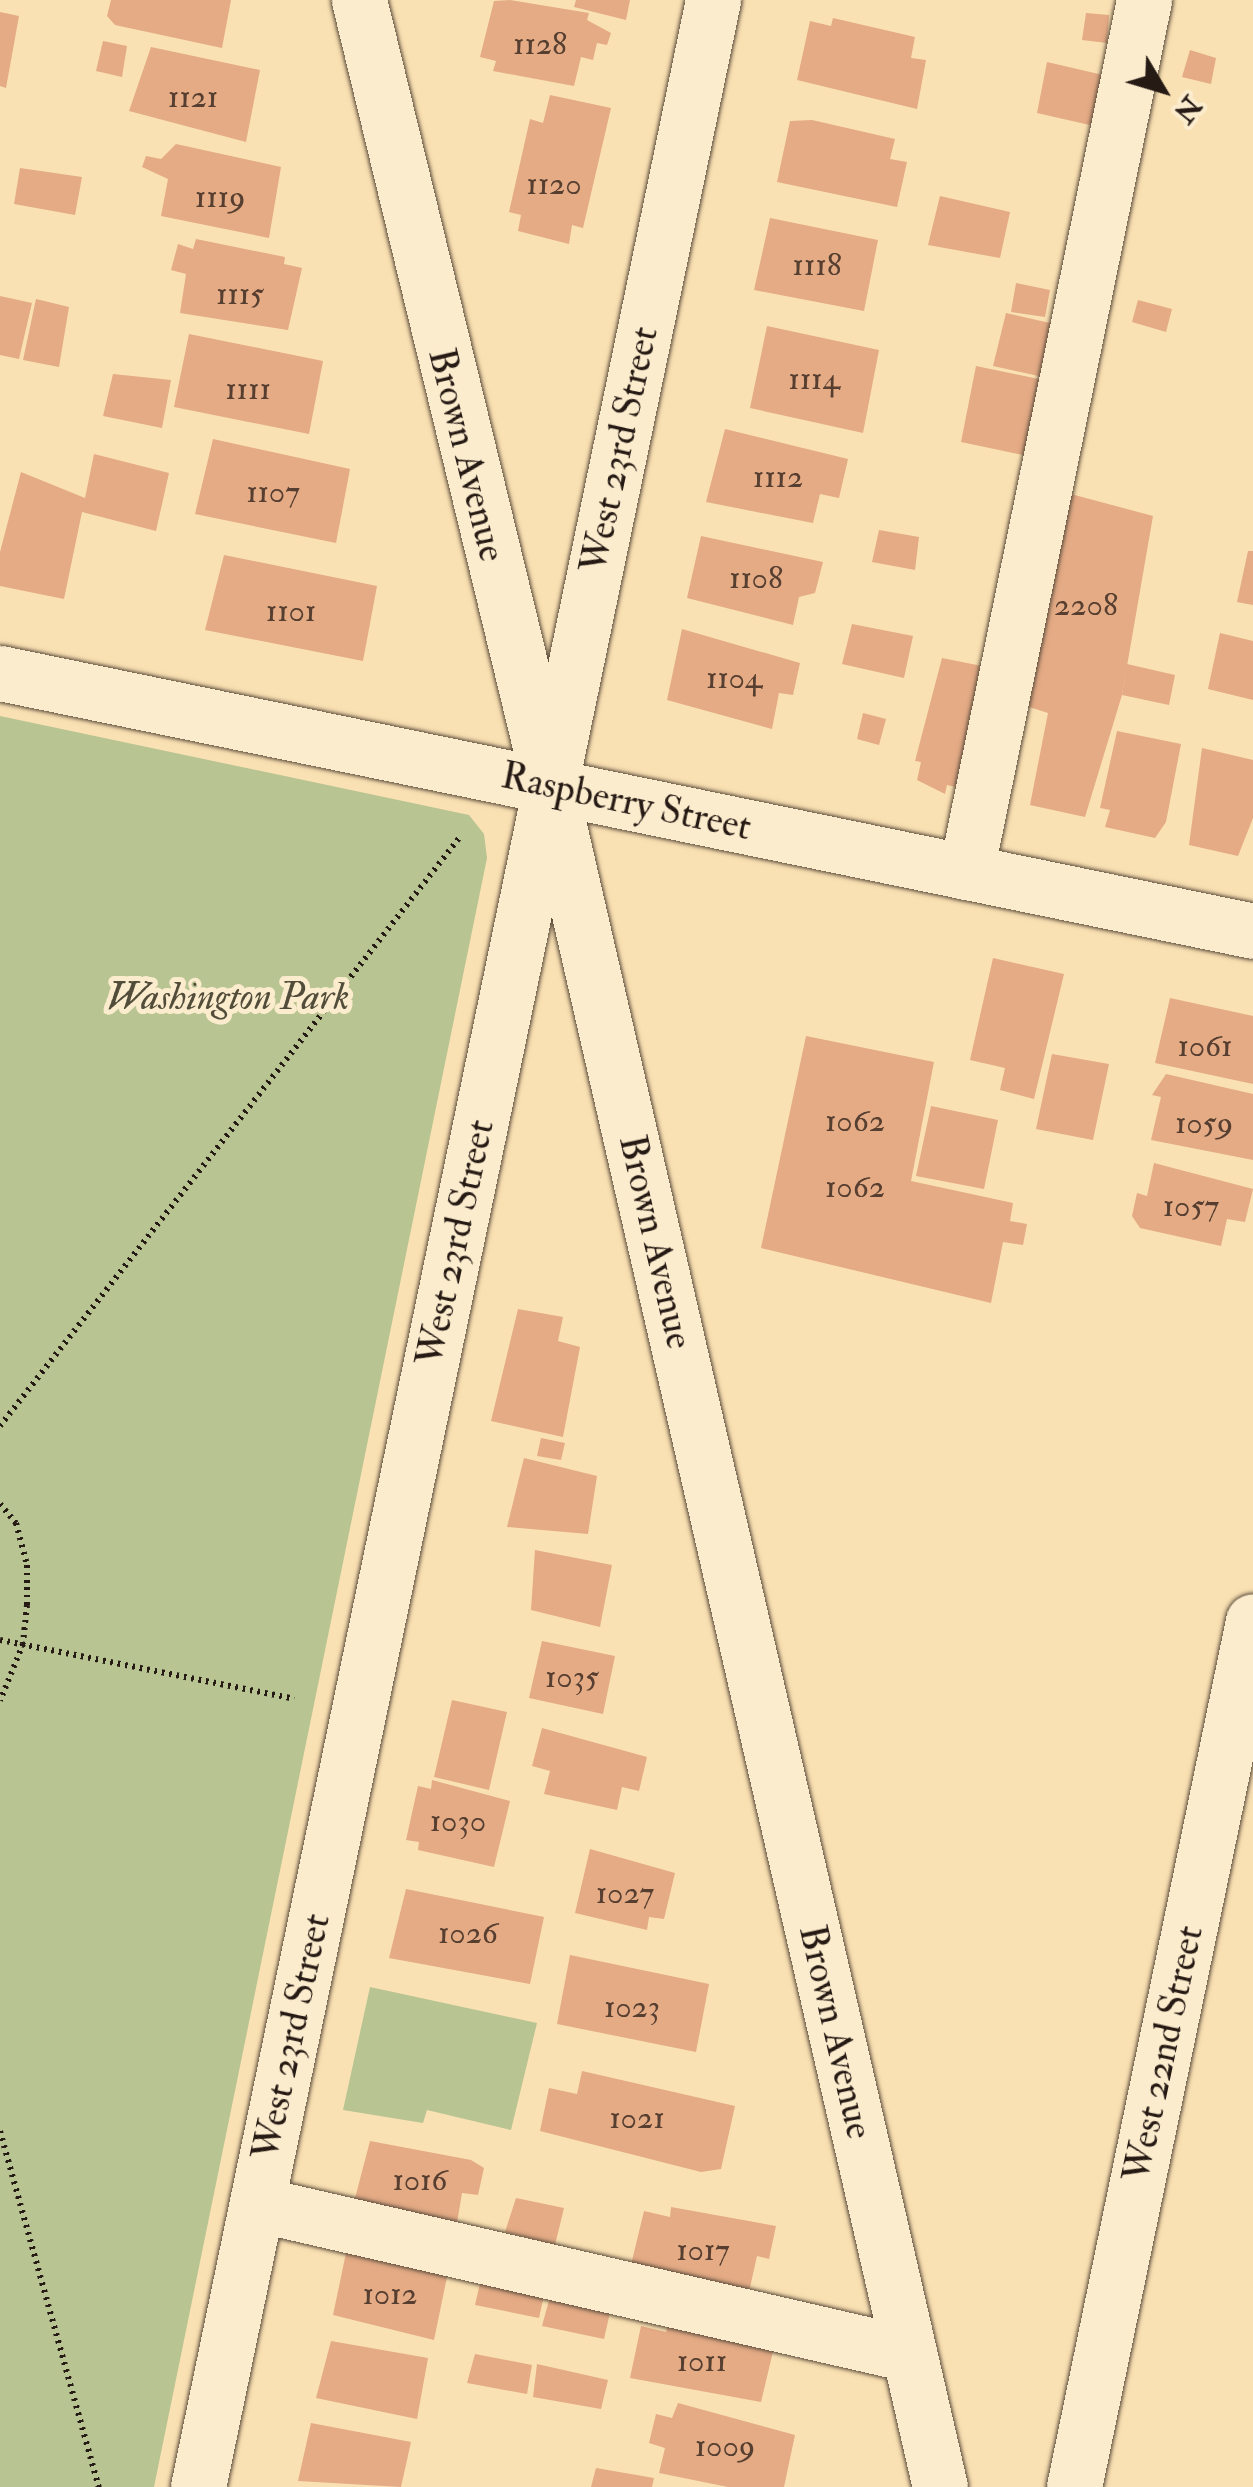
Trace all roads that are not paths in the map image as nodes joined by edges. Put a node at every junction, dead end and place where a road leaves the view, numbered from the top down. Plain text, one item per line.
1 (359, 0) edge
2 (714, 0) edge
3 (1144, 0) edge
4 (0, 674) edge
5 (550, 787) junction
6 (966, 872) junction
7 (1253, 931) edge
8 (1253, 1621) edge
9 (257, 2204) junction
10 (909, 2354) junction
11 (198, 2487) edge
12 (940, 2487) edge
13 (1074, 2487) edge

1 - 5 street, Brown Avenue
2 - 5 street, West 23rd Street
3 - 6 street
4 - 5 street, Raspberry Street
5 - 6 street, Raspberry Street
5 - 9 street, West 23rd Street
5 - 10 street, Brown Avenue
6 - 7 street, Raspberry Street
8 - 13 street, West 22nd Street
9 - 10 street
9 - 11 street, West 23rd Street
10 - 12 street, Brown Avenue

